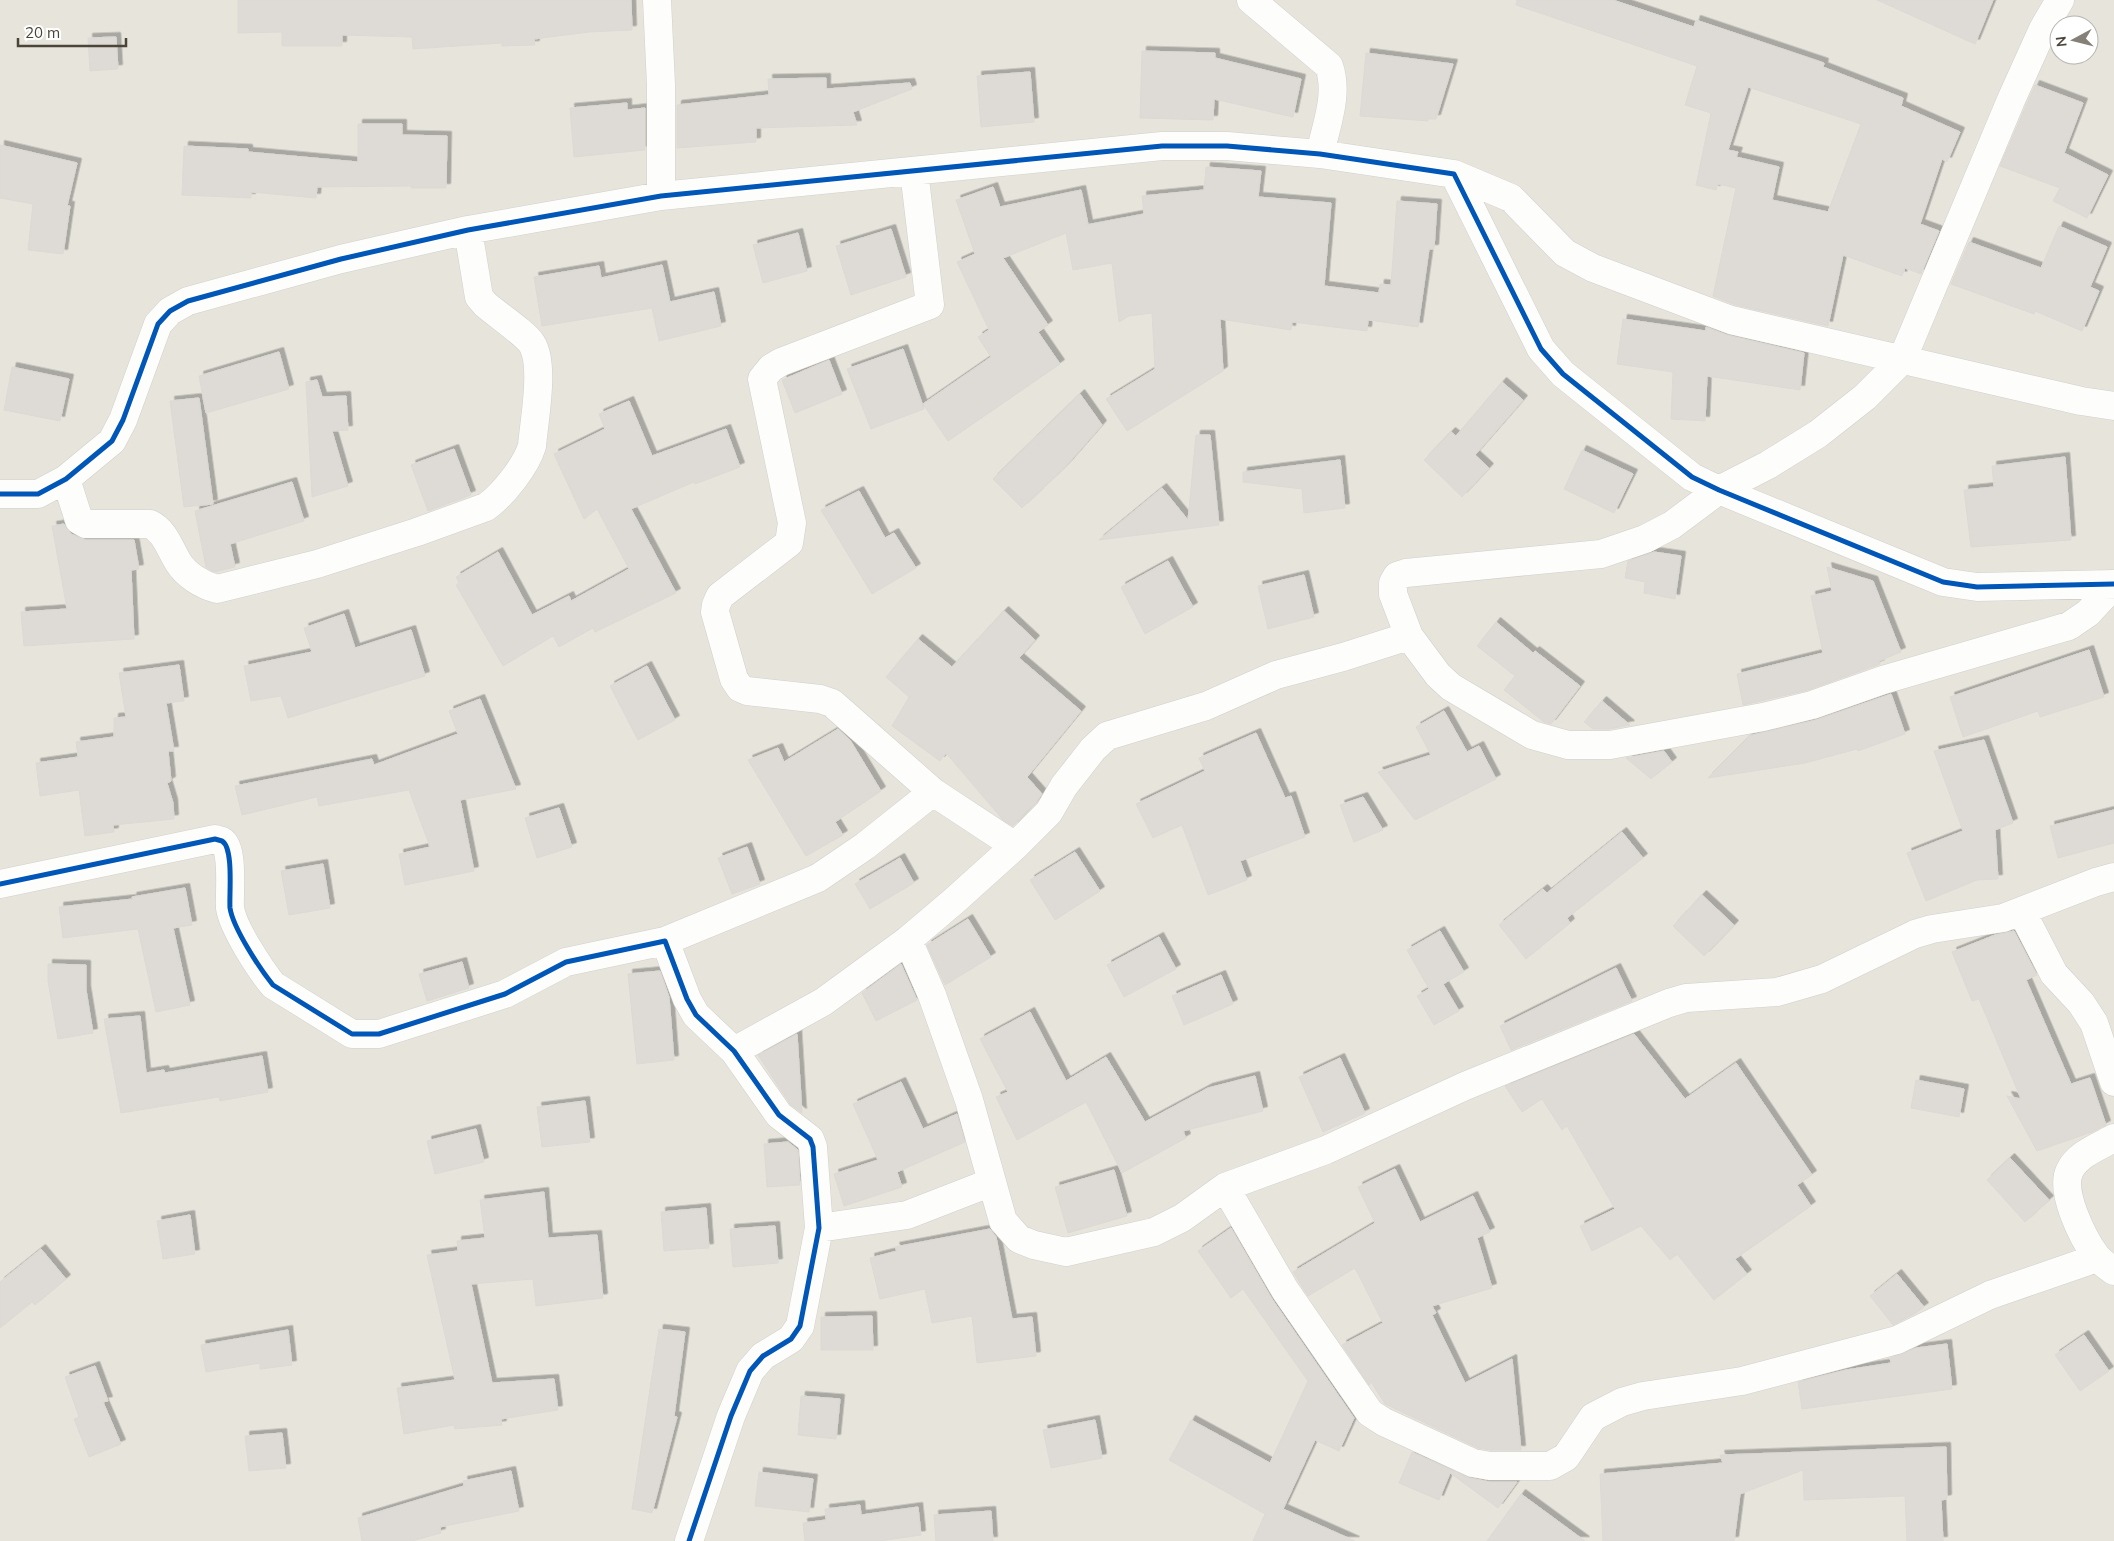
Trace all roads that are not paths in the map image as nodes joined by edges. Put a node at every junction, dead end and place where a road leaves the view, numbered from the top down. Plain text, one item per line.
1 (657, 0) edge
2 (1251, 0) edge
3 (2060, 0) edge
4 (1320, 154) junction
5 (914, 171) junction
6 (1454, 174) junction
7 (661, 196) junction
8 (468, 230) junction
9 (1902, 360) junction
10 (2114, 406) edge
11 (66, 479) junction
12 (1718, 490) junction
13 (0, 494) edge
14 (2114, 584) edge
15 (1409, 636) junction
16 (933, 792) junction
17 (1015, 846) junction
18 (2114, 877) edge
19 (0, 884) edge
20 (2022, 912) junction
21 (908, 940) junction
22 (665, 941) junction
23 (734, 1051) junction
24 (2114, 1082) edge
25 (2114, 1138) edge
26 (992, 1182) junction
27 (1225, 1187) junction
28 (819, 1228) junction
29 (2106, 1264) edge
30 (688, 1541) edge

1 - 7 street
2 - 4 street
3 - 9 street
4 - 5 street
4 - 6 street
5 - 7 street
5 - 16 street
6 - 9 street
6 - 12 street
7 - 8 street
8 - 11 street
8 - 11 street
9 - 10 street
9 - 12 street
11 - 13 street
12 - 14 street
12 - 15 street
14 - 15 street
15 - 17 street
16 - 17 street
16 - 22 street
17 - 21 street
18 - 20 street
19 - 22 street
20 - 24 street
20 - 27 street
21 - 23 street
21 - 26 street
22 - 23 street
23 - 28 street
25 - 29 street
26 - 27 street
26 - 28 street
27 - 29 street
28 - 30 street

